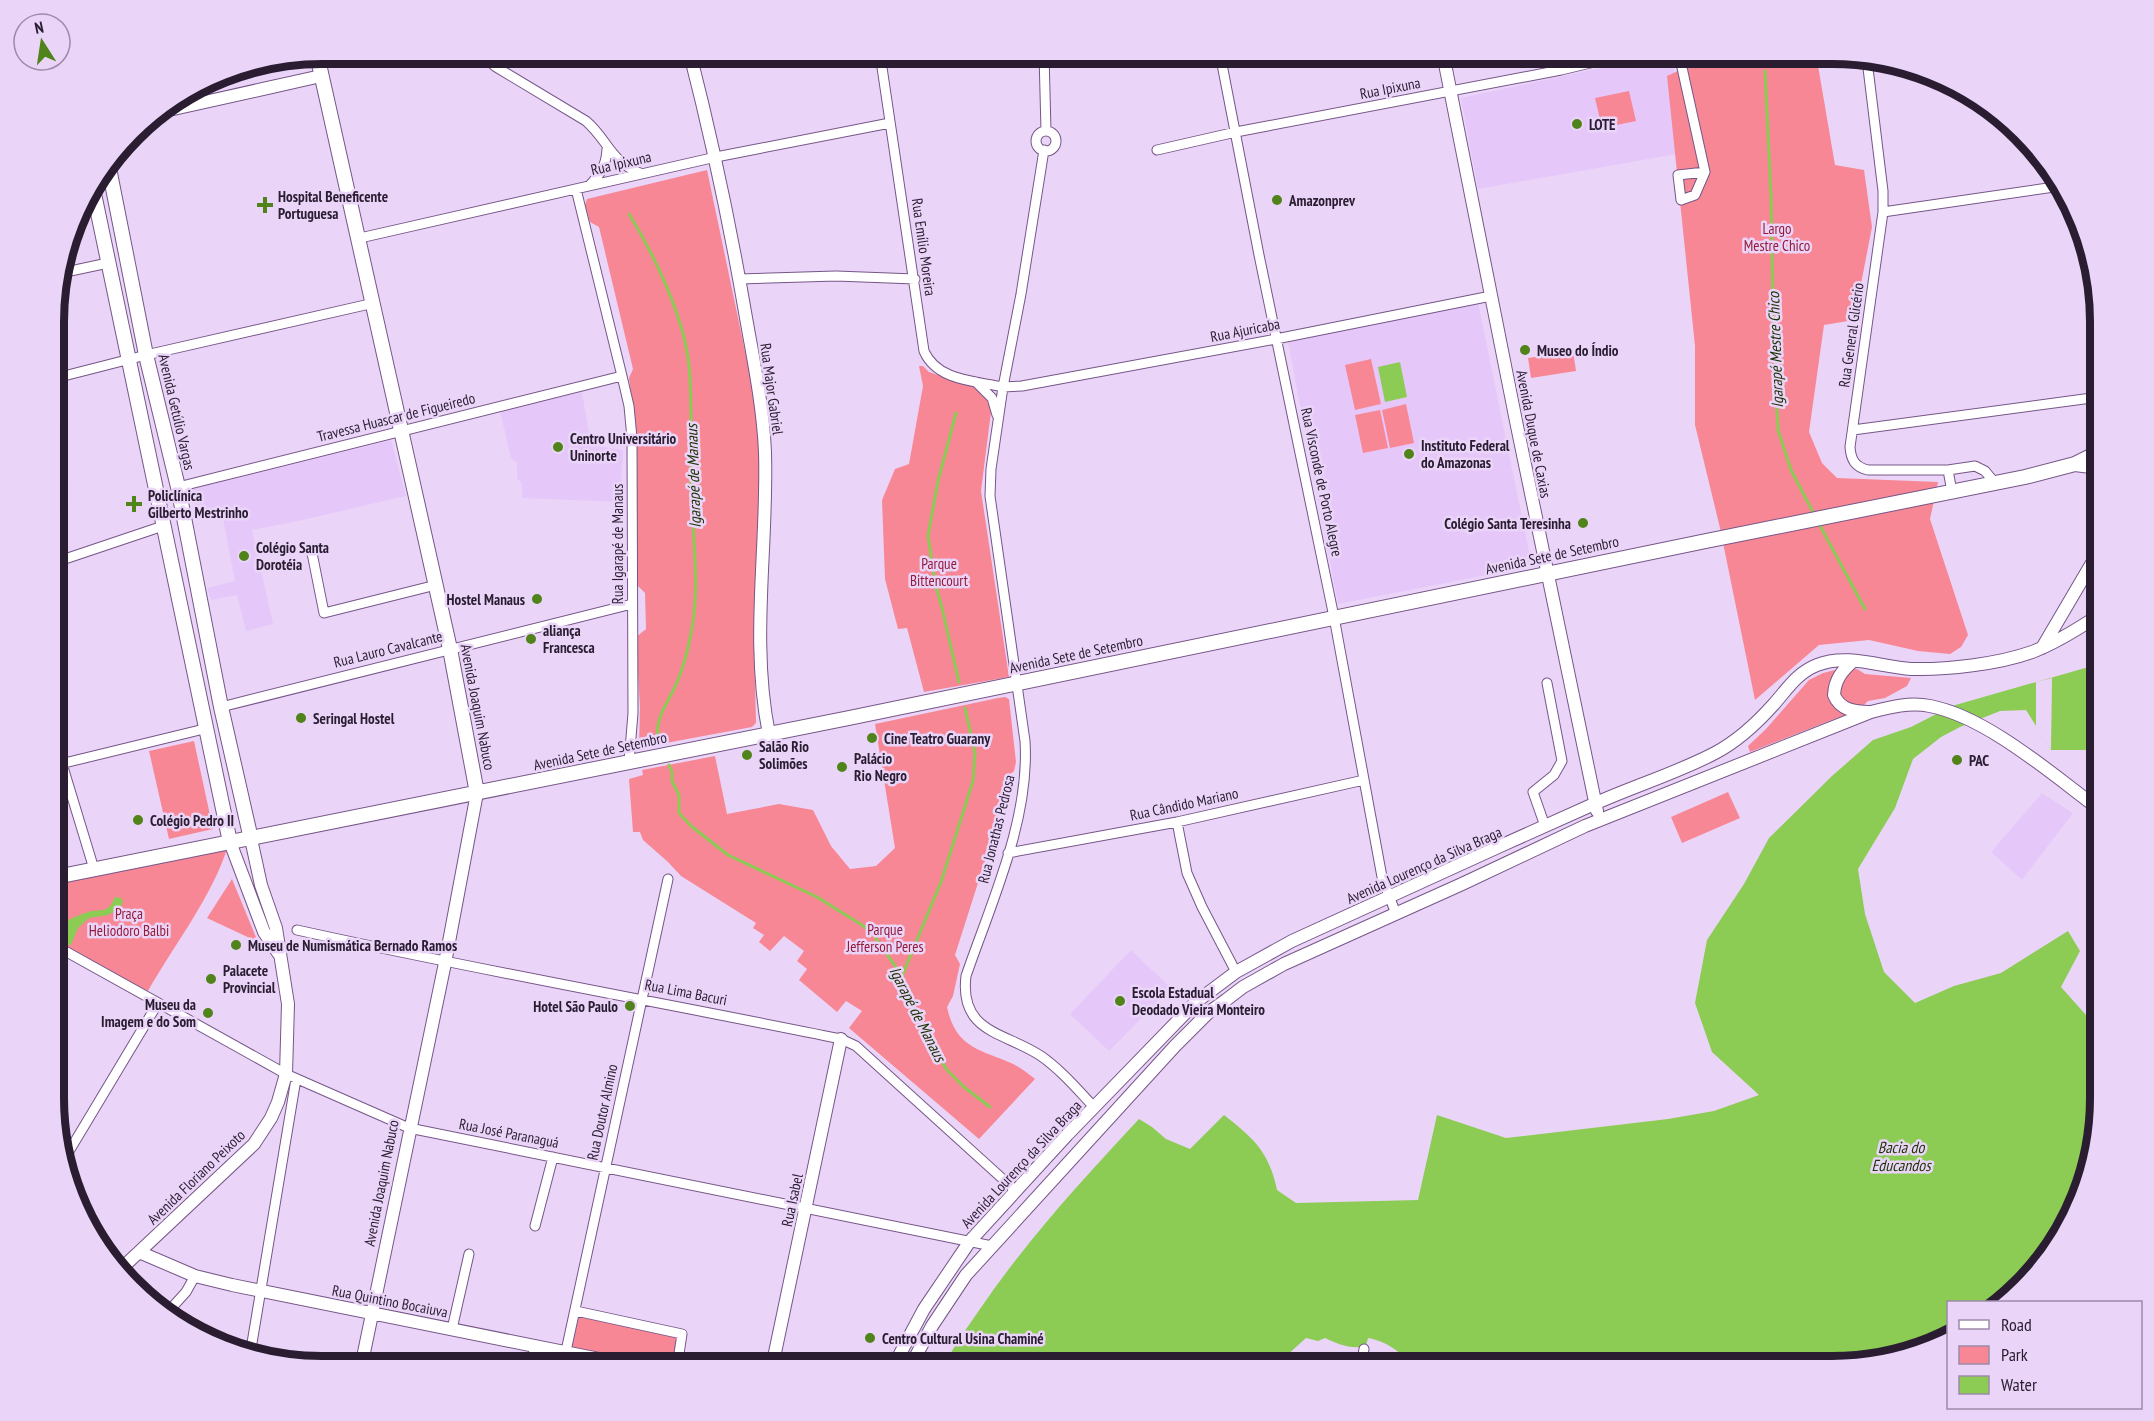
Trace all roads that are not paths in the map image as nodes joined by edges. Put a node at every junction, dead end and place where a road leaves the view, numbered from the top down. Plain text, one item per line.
1 (319, 64) edge
2 (494, 64) edge
3 (693, 64) edge
4 (881, 64) edge
5 (1044, 64) edge
6 (1222, 64) edge
7 (1445, 64) edge
8 (1586, 64) edge
9 (1681, 64) edge
10 (1868, 67) edge
11 (321, 76) junction
12 (1451, 92) junction
13 (180, 108) edge
14 (890, 123) junction
15 (1046, 131) junction
16 (1236, 132) junction
17 (607, 149) junction
18 (1044, 150) junction
19 (1157, 150) dead end
20 (716, 157) junction
21 (1705, 172) dead end
22 (641, 174) junction
23 (111, 176) edge
24 (590, 185) junction
25 (2051, 187) edge
26 (576, 189) junction
27 (95, 201) edge
28 (1883, 212) junction
29 (360, 238) junction
30 (108, 263) junction
31 (69, 271) edge
32 (739, 279) junction
33 (915, 279) junction
34 (1491, 296) junction
35 (374, 303) junction
36 (1276, 339) junction
37 (146, 355) junction
38 (128, 359) junction
39 (64, 376) edge
40 (622, 376) junction
41 (976, 381) junction
42 (1003, 388) junction
43 (2090, 398) edge
44 (998, 420) junction
45 (1853, 430) junction
46 (402, 432) junction
47 (2090, 456) edge
48 (2075, 464) junction
49 (2090, 466) edge
50 (1948, 470) junction
51 (1995, 483) junction
52 (178, 487) junction
53 (1950, 493) junction
54 (163, 526) junction
55 (312, 553) dead end
56 (64, 559) edge
57 (2090, 566) edge
58 (1547, 573) junction
59 (436, 585) junction
60 (632, 604) junction
61 (1334, 617) junction
62 (2090, 621) edge
63 (2042, 648) junction
64 (450, 649) junction
65 (1853, 661) junction
66 (1016, 683) junction
67 (1547, 683) dead end
68 (221, 707) junction
69 (1871, 712) junction
70 (204, 729) junction
71 (768, 734) junction
72 (629, 762) junction
73 (64, 763) edge
74 (64, 779) edge
75 (1364, 780) junction
76 (477, 793) junction
77 (2090, 803) edge
78 (1594, 804) junction
79 (1599, 820) junction
80 (1177, 822) junction
81 (1545, 826) junction
82 (251, 838) junction
83 (230, 842) junction
84 (1008, 853) junction
85 (94, 869) junction
86 (64, 875) edge
87 (669, 879) dead end
88 (1388, 898) junction
89 (1396, 914) junction
90 (297, 930) dead end
91 (1292, 941) junction
92 (64, 950) edge
93 (282, 957) junction
94 (1300, 957) junction
95 (445, 963) junction
96 (1236, 972) junction
97 (643, 999) junction
98 (158, 1003) junction
99 (841, 1039) junction
100 (291, 1076) junction
101 (1094, 1107) junction
102 (409, 1128) junction
103 (1067, 1135) junction
104 (1082, 1147) junction
105 (69, 1151) edge
106 (553, 1157) junction
107 (605, 1167) junction
108 (1016, 1191) junction
109 (805, 1209) junction
110 (535, 1226) dead end
111 (970, 1241) junction
112 (992, 1246) junction
113 (138, 1252) junction
114 (469, 1254) dead end
115 (126, 1265) edge
116 (195, 1276) junction
117 (262, 1291) junction
118 (172, 1308) edge
119 (576, 1311) junction
120 (372, 1314) junction
121 (452, 1329) junction
122 (535, 1345) junction
123 (252, 1347) edge
124 (1364, 1350) dead end
125 (566, 1351) junction
126 (363, 1356) edge
127 (533, 1356) edge
128 (586, 1356) edge
129 (678, 1356) edge
130 (774, 1356) edge
131 (899, 1356) edge
132 (916, 1356) edge
133 (1363, 1356) edge

1 - 11 main road, Avenida Joaquim Nabuco
2 - 17 street
3 - 20 street, Rua Major Gabriel
4 - 14 street, Rua Emílio Moreira
5 - 15 street
6 - 16 street, Rua Visconde de Porto Alegre
7 - 12 street, Avenida Duque de Caxias
8 - 12 street, Rua Ipixuna
9 - 21 street
10 - 28 street, Rua General Glicério
11 - 13 street
11 - 29 main road, Avenida Joaquim Nabuco
12 - 16 street, Rua Ipixuna
12 - 34 street, Avenida Duque de Caxias
14 - 20 street, Rua Ipixuna
14 - 33 street, Rua Emílio Moreira
15 - 18 street
15 - 18 street
16 - 19 street, Rua Ipixuna
16 - 36 street, Rua Visconde de Porto Alegre
17 - 22 street
17 - 24 street
18 - 42 street, Rua Jonathas Pedrosa
20 - 22 street, Rua Ipixuna
20 - 32 street, Rua Major Gabriel
22 - 24 street, Rua Ipixuna
23 - 37 main road, Avenida Getúlio Vargas
24 - 26 street, Rua Ipixuna
25 - 28 street
26 - 29 street, Rua Ipixuna
26 - 40 street, Rua Igarapé de Manaus
27 - 30 main road
28 - 45 street, Rua General Glicério
29 - 35 main road, Avenida Joaquim Nabuco
30 - 31 street
30 - 38 main road
32 - 33 street
32 - 71 street, Rua Major Gabriel
33 - 41 street, Rua Emílio Moreira
34 - 36 street, Rua Ajuricaba
34 - 58 street, Avenida Duque de Caxias
35 - 37 street
35 - 46 main road, Avenida Joaquim Nabuco
36 - 42 street, Rua Ajuricaba
36 - 61 street, Rua Visconde de Porto Alegre
37 - 38 street
37 - 52 main road, Avenida Getúlio Vargas
38 - 39 street
38 - 54 main road
40 - 46 street, Travessa Huascar de Figueiredo
40 - 60 street, Rua Igarapé de Manaus
41 - 42 street, Rua Emílio Moreira
41 - 44 street, Rua Jonathas Pedrosa
42 - 44 street, Rua Jonathas Pedrosa
43 - 45 street
44 - 66 street, Rua Jonathas Pedrosa
45 - 50 street, Rua General Glicério
46 - 52 street, Travessa Huascar de Figueiredo
46 - 59 main road, Avenida Joaquim Nabuco
47 - 48 main road, Avenida Sete de Setembro
48 - 49 main road
48 - 51 main road, Avenida Sete de Setembro
50 - 51 street, Rua General Glicério
50 - 53 street
51 - 53 main road, Avenida Sete de Setembro
52 - 68 main road, Avenida Getúlio Vargas
53 - 58 main road, Avenida Sete de Setembro
54 - 56 street
54 - 70 main road
55 - 59 street
57 - 63 street
58 - 61 main road, Avenida Sete de Setembro
58 - 78 street, Avenida Duque de Caxias
59 - 64 main road, Avenida Joaquim Nabuco
60 - 64 street, Rua Lauro Cavalcante
60 - 72 street, Rua Igarapé de Manaus
61 - 66 main road, Avenida Sete de Setembro
61 - 75 street, Rua Visconde de Porto Alegre
62 - 63 street, Avenida Lourenço da Silva Braga
63 - 65 street, Avenida Lourenço da Silva Braga
64 - 68 street, Rua Lauro Cavalcante
64 - 76 main road, Avenida Joaquim Nabuco
65 - 69 street
65 - 78 street, Avenida Lourenço da Silva Braga
66 - 71 main road, Avenida Sete de Setembro
66 - 84 street, Rua Jonathas Pedrosa
67 - 81 street
68 - 82 main road, Avenida Getúlio Vargas
69 - 77 street
69 - 79 street
70 - 73 street
70 - 83 main road
71 - 72 main road, Avenida Sete de Setembro
72 - 76 main road, Avenida Sete de Setembro
74 - 85 street
75 - 80 street, Rua Cândido Mariano
75 - 88 street, Rua Visconde de Porto Alegre
76 - 82 main road, Avenida Sete de Setembro
76 - 95 street, Avenida Joaquim Nabuco
78 - 79 street, Avenida Duque de Caxias
78 - 81 street, Avenida Lourenço da Silva Braga
79 - 89 street
80 - 84 street, Rua Cândido Mariano
80 - 96 street
81 - 88 street, Avenida Lourenço da Silva Braga
82 - 83 main road, Avenida Sete de Setembro
82 - 93 street, Avenida Floriano Peixoto
83 - 85 main road, Avenida Sete de Setembro
83 - 93 street, Avenida Floriano Peixoto
84 - 101 street, Rua Jonathas Pedrosa
85 - 86 main road, Avenida Sete de Setembro
87 - 97 street, Rua Doutor Almino
88 - 89 street, Rua Visconde de Porto Alegre
88 - 91 street, Avenida Lourenço da Silva Braga
89 - 94 street
90 - 95 street, Rua Lima Bacuri
91 - 94 street
91 - 96 street, Avenida Lourenço da Silva Braga
92 - 98 street, Rua José Paranaguá
93 - 100 street, Avenida Floriano Peixoto
94 - 104 street
95 - 97 street, Rua Lima Bacuri
95 - 102 street, Avenida Joaquim Nabuco
96 - 101 street, Avenida Lourenço da Silva Braga
97 - 99 street, Rua Lima Bacuri
97 - 107 street, Rua Doutor Almino
98 - 100 street, Rua José Paranaguá
98 - 105 street
99 - 108 street, Rua Lima Bacuri
99 - 109 street, Rua Isabel
100 - 102 street, Rua José Paranaguá
100 - 113 street, Avenida Floriano Peixoto
100 - 117 street
101 - 103 street, Avenida Lourenço da Silva Braga
102 - 106 street, Rua José Paranaguá
102 - 120 street, Avenida Joaquim Nabuco
103 - 104 street
103 - 108 street, Avenida Lourenço da Silva Braga
104 - 112 street
106 - 107 street, Rua José Paranaguá
106 - 110 street
107 - 109 street, Rua José Paranaguá
107 - 119 street, Rua Doutor Almino
108 - 111 street, Avenida Lourenço da Silva Braga
109 - 111 street, Rua José Paranaguá
109 - 130 street, Rua Isabel
111 - 112 street, Rua José Paranaguá
111 - 131 street, Avenida Lourenço da Silva Braga
112 - 132 street
113 - 115 street, Avenida Floriano Peixoto
113 - 116 street, Rua Quintino Bocaiuva
114 - 121 street
116 - 117 street, Rua Quintino Bocaiuva
116 - 118 street
117 - 120 street, Rua Quintino Bocaiuva
117 - 123 street
119 - 125 street, Rua Doutor Almino
119 - 129 street
120 - 121 street, Rua Quintino Bocaiuva
120 - 126 street, Avenida Joaquim Nabuco
121 - 122 street, Rua Quintino Bocaiuva
122 - 125 street, Rua Quintino Bocaiuva
122 - 127 street
124 - 133 street
125 - 128 street, Rua Quintino Bocaiuva

